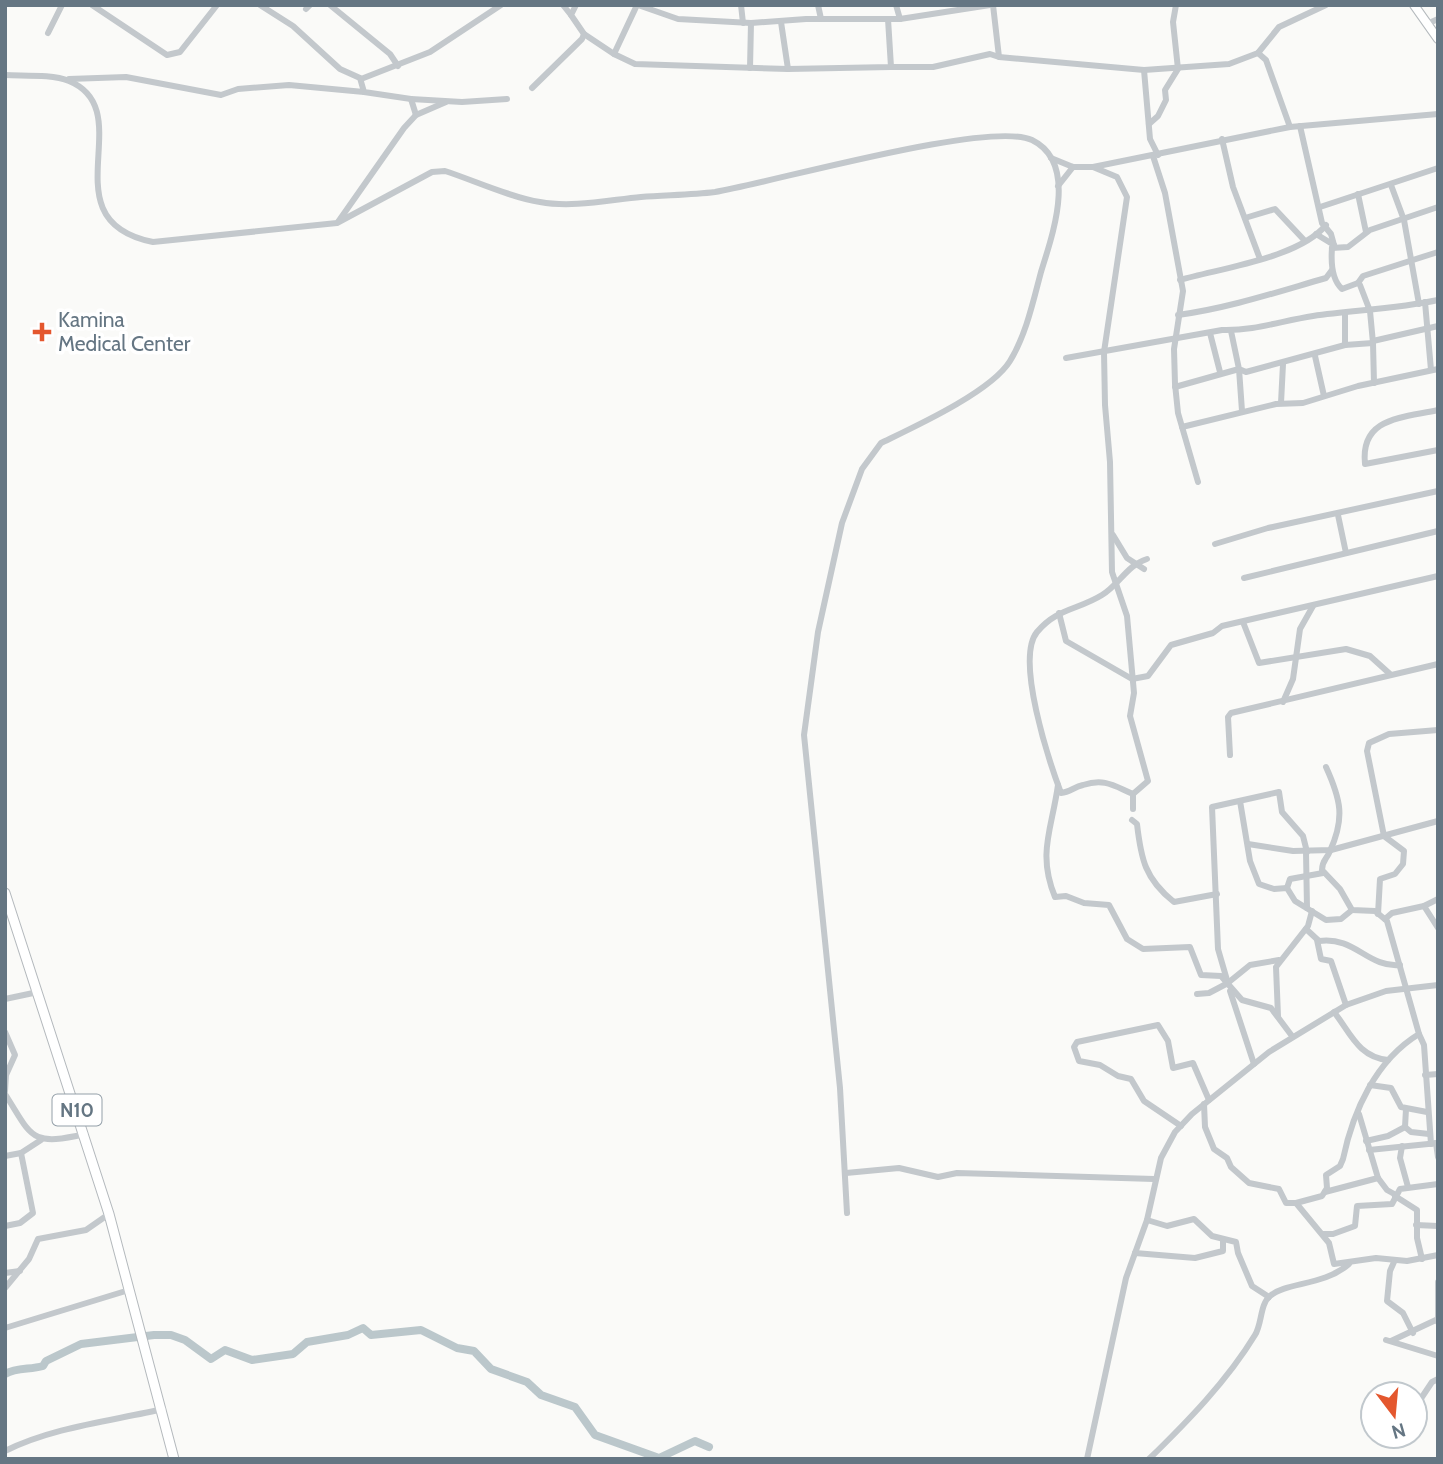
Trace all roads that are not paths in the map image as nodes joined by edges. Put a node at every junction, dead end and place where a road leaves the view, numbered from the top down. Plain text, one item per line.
1 (62, 5) edge
2 (92, 5) edge
3 (217, 5) edge
4 (260, 5) edge
5 (330, 5) edge
6 (501, 5) edge
7 (563, 5) edge
8 (576, 5) edge
9 (638, 5) edge
10 (741, 5) edge
11 (818, 5) edge
12 (896, 5) edge
13 (992, 5) edge
14 (1176, 5) edge
15 (1326, 5) edge
16 (1414, 5) edge
17 (961, 7) edge
18 (491, 8) edge
19 (571, 15) junction
20 (821, 19) junction
21 (888, 19) junction
22 (900, 19) junction
23 (1438, 19) edge
24 (780, 22) junction
25 (747, 23) junction
26 (1427, 24) junction
27 (48, 33) dead end
28 (584, 34) junction
29 (1438, 39) edge
30 (1260, 50) junction
31 (614, 54) junction
32 (999, 57) junction
33 (398, 66) junction
34 (891, 67) junction
35 (750, 68) junction
36 (788, 69) junction
37 (1178, 69) junction
38 (1144, 70) junction
39 (5, 75) edge
40 (67, 79) junction
41 (361, 79) junction
42 (532, 89) dead end
43 (364, 92) junction
44 (411, 99) junction
45 (507, 99) dead end
46 (446, 102) junction
47 (1438, 114) edge
48 (416, 115) junction
49 (1149, 124) junction
50 (1300, 126) junction
51 (1290, 127) junction
52 (1222, 139) junction
53 (1155, 155) junction
54 (1051, 158) junction
55 (1120, 163) junction
56 (1073, 167) junction
57 (1093, 167) junction
58 (1438, 168) edge
59 (1117, 177) junction
60 (1391, 185) junction
61 (1058, 186) junction
62 (1357, 194) junction
63 (1320, 206) junction
64 (1438, 206) edge
65 (1245, 218) junction
66 (1404, 220) junction
67 (337, 223) junction
68 (1326, 225) junction
69 (1366, 232) junction
70 (1316, 234) junction
71 (1305, 241) junction
72 (1333, 247) junction
73 (1438, 251) edge
74 (1260, 259) junction
75 (1410, 261) junction
76 (1332, 270) junction
77 (1180, 280) junction
78 (1358, 283) junction
79 (1438, 300) edge
80 (1422, 303) junction
81 (1370, 311) junction
82 (1345, 313) junction
83 (1178, 315) junction
84 (1438, 326) edge
85 (1429, 328) junction
86 (1231, 331) junction
87 (1210, 333) junction
88 (1175, 341) junction
89 (1373, 342) junction
90 (1345, 345) junction
91 (1104, 352) junction
92 (1315, 356) junction
93 (1066, 358) dead end
94 (1283, 364) junction
95 (1239, 369) junction
96 (1434, 369) edge
97 (1220, 372) junction
98 (1374, 383) junction
99 (1175, 387) junction
100 (1324, 396) junction
101 (1281, 403) junction
102 (1438, 410) edge
103 (1242, 411) junction
104 (1182, 427) junction
105 (1438, 450) edge
106 (1198, 482) dead end
107 (1438, 491) edge
108 (1338, 515) junction
109 (1438, 531) edge
110 (1112, 532) junction
111 (1214, 544) dead end
112 (1346, 554) junction
113 (1147, 559) dead end
114 (1134, 565) junction
115 (1144, 569) dead end
116 (1438, 576) edge
117 (1244, 578) dead end
118 (1115, 580) junction
119 (1313, 606) junction
120 (1059, 613) junction
121 (1243, 622) junction
122 (1298, 656) junction
123 (1438, 664) edge
124 (1390, 674) junction
125 (1132, 679) junction
126 (1283, 702) junction
127 (1438, 730) edge
128 (1230, 755) dead end
129 (1326, 767) dead end
130 (1058, 785) junction
131 (1133, 794) junction
132 (1240, 801) junction
133 (1133, 809) dead end
134 (1132, 820) dead end
135 (1438, 821) edge
136 (1384, 836) junction
137 (1248, 844) junction
138 (1331, 850) junction
139 (1306, 852) junction
140 (1323, 873) junction
141 (1308, 877) junction
142 (1287, 888) junction
143 (5, 893) edge
144 (1217, 894) junction
145 (1438, 899) edge
146 (1424, 906) junction
147 (1310, 910) junction
148 (1352, 911) junction
149 (1378, 914) junction
150 (1385, 919) junction
151 (1438, 928) edge
152 (1306, 929) junction
153 (1317, 940) junction
154 (1279, 960) junction
155 (1400, 965) junction
156 (1228, 981) junction
157 (1438, 985) edge
158 (1408, 989) junction
159 (38, 992) junction
160 (1197, 994) dead end
161 (5, 999) edge
162 (1346, 1005) junction
163 (1334, 1012) junction
164 (1278, 1016) junction
165 (5, 1032) edge
166 (1419, 1034) junction
167 (1292, 1036) junction
168 (1388, 1060) junction
169 (1254, 1063) junction
170 (1438, 1074) edge
171 (1425, 1075) junction
172 (1370, 1085) junction
173 (5, 1092) edge
174 (1207, 1102) junction
175 (1406, 1109) junction
176 (1359, 1112) junction
177 (1427, 1112) junction
178 (1181, 1126) junction
179 (1405, 1127) junction
180 (85, 1134) junction
181 (1429, 1134) junction
182 (41, 1140) junction
183 (1366, 1141) junction
184 (1435, 1144) edge
185 (1402, 1146) junction
186 (1369, 1150) junction
187 (21, 1153) junction
188 (5, 1156) edge
189 (1438, 1157) edge
190 (846, 1173) junction
191 (1378, 1178) junction
192 (1154, 1179) junction
193 (1438, 1184) edge
194 (1408, 1187) junction
195 (1323, 1193) junction
196 (1395, 1195) junction
197 (1296, 1203) junction
198 (847, 1213) dead end
199 (109, 1214) junction
200 (1147, 1220) junction
201 (1416, 1224) junction
202 (5, 1226) edge
203 (1438, 1226) edge
204 (1323, 1234) junction
205 (1223, 1240) junction
206 (1135, 1253) junction
207 (1438, 1255) edge
208 (1422, 1259) junction
209 (1351, 1262) junction
210 (1394, 1262) junction
211 (1334, 1265) junction
212 (20, 1271) junction
213 (5, 1273) edge
214 (1334, 1275) junction
215 (1438, 1282) edge
216 (5, 1288) edge
217 (128, 1290) junction
218 (1269, 1297) junction
219 (1437, 1309) edge
220 (1438, 1320) edge
221 (5, 1328) edge
222 (1413, 1333) junction
223 (1438, 1356) edge
224 (163, 1409) junction
225 (5, 1451) edge
226 (174, 1459) edge
227 (1087, 1459) edge
228 (1149, 1459) edge

1 - 27 street
2 - 3 street
4 - 41 street
5 - 33 street
6 - 18 street
7 - 19 street
8 - 19 street
9 - 25 street
9 - 31 street
10 - 25 street
11 - 20 street
12 - 22 street
13 - 17 street
13 - 32 street
14 - 37 street
15 - 30 street
16 - 26 main road
17 - 22 street
18 - 33 street
19 - 28 street
20 - 21 street
20 - 24 street
21 - 22 street
21 - 34 street
23 - 26 street
24 - 25 street
24 - 36 street
25 - 35 street
26 - 29 main road
28 - 31 street
28 - 42 street
30 - 37 street
30 - 51 street
31 - 35 street
32 - 34 street
32 - 38 street
33 - 41 street
34 - 36 street
35 - 36 street
37 - 38 street
37 - 49 street
38 - 49 street
39 - 40 street
40 - 43 street
40 - 67 street
41 - 43 street
43 - 44 street
44 - 46 street
44 - 48 street
45 - 46 street
46 - 48 street
47 - 50 street
48 - 67 street
49 - 53 street
50 - 51 street
50 - 63 street
51 - 52 street
52 - 53 street
52 - 65 street
53 - 55 street
53 - 77 street
54 - 56 street
54 - 61 street
54 - 67 street
55 - 57 street
55 - 59 street
56 - 57 street
56 - 61 street
57 - 59 street
58 - 60 street
59 - 91 street
60 - 62 street
60 - 66 street
61 - 190 street
62 - 63 street
62 - 69 street
63 - 68 street
64 - 66 street
65 - 71 street
65 - 74 street
66 - 69 street
66 - 75 street
68 - 70 street
68 - 72 street
69 - 72 street
70 - 71 street
70 - 72 street
71 - 74 street
72 - 76 street
73 - 75 street
74 - 77 street
75 - 78 street
75 - 80 street
76 - 78 street
76 - 83 street
77 - 83 street
78 - 81 street
79 - 80 street
80 - 81 street
80 - 85 street
81 - 82 street
81 - 89 street
82 - 86 street
82 - 90 street
83 - 88 street
84 - 85 street
85 - 89 street
85 - 96 street
86 - 87 street
86 - 95 street
87 - 88 street
87 - 97 street
88 - 91 street
88 - 99 street
89 - 90 street
89 - 98 street
90 - 92 street
91 - 93 street
91 - 110 street
92 - 94 street
92 - 100 street
94 - 95 street
94 - 101 street
95 - 97 street
95 - 103 street
96 - 98 street
97 - 99 street
98 - 100 street
99 - 104 street
100 - 101 street
101 - 103 street
102 - 105 street
103 - 104 street
104 - 106 street
107 - 108 street
108 - 111 street
108 - 112 street
109 - 112 street
110 - 114 street
110 - 118 street
112 - 117 street
113 - 114 street
114 - 115 street
114 - 118 street
116 - 119 street
118 - 120 street
118 - 125 street
119 - 121 street
119 - 122 street
120 - 125 street
120 - 130 street
121 - 122 street
121 - 125 street
122 - 124 street
122 - 126 street
123 - 124 street
124 - 126 street
125 - 131 street
126 - 128 street
127 - 136 street
129 - 138 street
130 - 131 street
130 - 156 street
131 - 133 street
132 - 137 street
132 - 139 street
132 - 144 street
134 - 144 street
135 - 136 street
136 - 138 street
136 - 149 street
137 - 139 street
137 - 142 street
138 - 139 street
138 - 140 street
139 - 141 street
140 - 141 street
140 - 148 street
141 - 142 street
141 - 147 street
142 - 147 street
143 - 159 highway, N10
144 - 156 street
145 - 146 street
146 - 150 street
146 - 151 street
147 - 148 street
147 - 152 street
148 - 149 street
149 - 150 street
150 - 155 street
152 - 153 street
152 - 154 street
153 - 155 street
153 - 162 street
154 - 156 street
154 - 164 street
155 - 158 street
156 - 160 street
156 - 164 street
156 - 169 street
157 - 158 street
158 - 162 street
158 - 166 street
159 - 161 street
159 - 180 highway, N10
162 - 163 street
163 - 167 street
163 - 168 street
164 - 167 street
165 - 173 street
166 - 168 street
166 - 171 street
167 - 169 street
168 - 172 street
169 - 174 street
170 - 171 street
171 - 177 street
172 - 175 street
172 - 176 street
173 - 182 street
174 - 178 street
174 - 178 street
174 - 197 street
175 - 177 street
175 - 179 street
176 - 183 street
176 - 195 street
177 - 181 street
178 - 192 street
179 - 181 street
179 - 183 street
180 - 182 street
180 - 199 highway, N10
181 - 184 street
182 - 187 street
183 - 186 street
184 - 185 street
184 - 189 street
185 - 186 street
185 - 194 street
186 - 191 street
187 - 188 street
187 - 202 street
190 - 192 street
190 - 198 street
191 - 195 street
191 - 196 street
192 - 200 street
193 - 194 street
194 - 196 street
195 - 197 street
196 - 201 street
196 - 204 street
197 - 204 street
199 - 212 street
199 - 217 highway, N10
200 - 205 street
200 - 206 street
201 - 203 street
201 - 208 street
204 - 211 street
205 - 206 street
205 - 218 street
206 - 227 street
207 - 208 street
208 - 210 street
209 - 210 street
209 - 211 street
209 - 214 street
210 - 222 street
211 - 214 street
212 - 213 street
212 - 216 street
214 - 218 street
215 - 219 street
217 - 221 street
217 - 224 highway, N10
218 - 228 street
219 - 220 street
220 - 222 street
222 - 223 street
224 - 225 street
224 - 226 highway, N10

